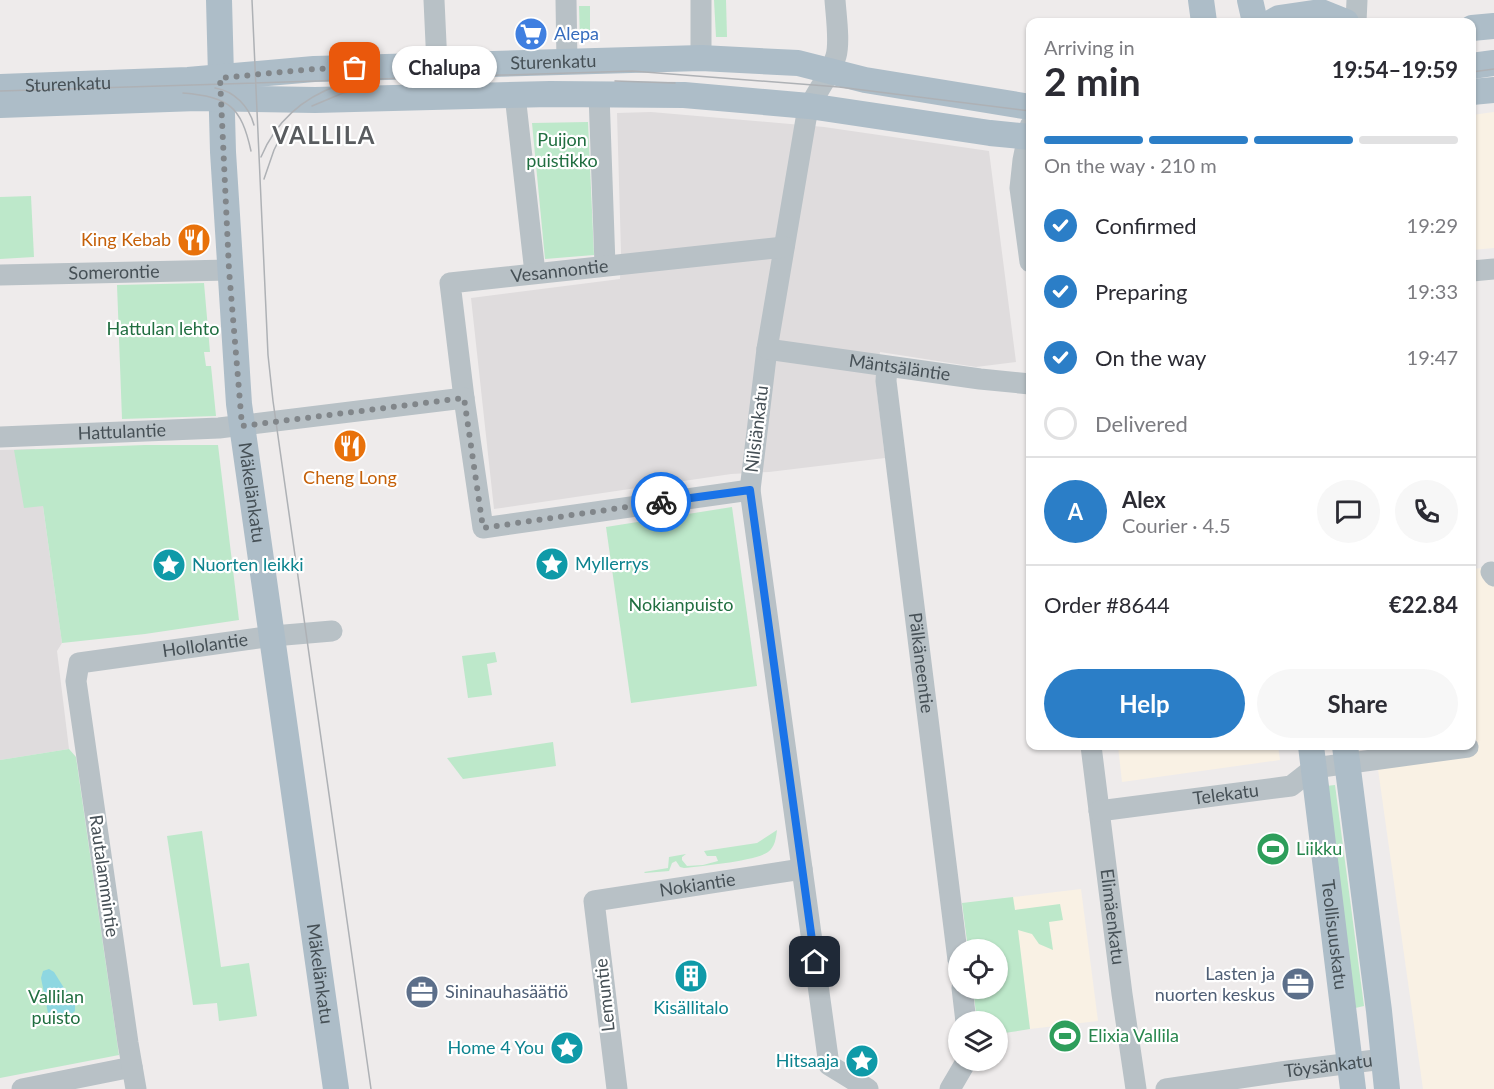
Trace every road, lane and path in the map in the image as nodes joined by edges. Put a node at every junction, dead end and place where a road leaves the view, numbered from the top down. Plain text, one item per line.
1 (219, 0) edge
2 (434, 0) edge
3 (566, 0) edge
4 (701, 0) edge
5 (835, 0) edge
6 (1201, 0) edge
7 (1251, 0) edge
8 (1357, 0) edge
9 (1272, 17) edge
10 (1203, 18) edge
11 (1336, 18) edge
12 (1356, 18) edge
13 (1494, 26) edge
14 (1476, 28) edge
15 (701, 58) junction
16 (567, 62) junction
17 (1494, 63) edge
18 (437, 65) junction
19 (1476, 65) edge
20 (830, 72) junction
21 (0, 87) edge
22 (221, 88) junction
23 (1494, 90) edge
24 (1476, 92) edge
25 (599, 94) junction
26 (515, 95) junction
27 (0, 105) edge
28 (1026, 105) edge
29 (808, 106) junction
30 (1026, 133) edge
31 (1026, 148) edge
32 (1026, 232) edge
33 (784, 247) junction
34 (605, 265) junction
35 (1494, 269) edge
36 (229, 270) junction
37 (1476, 271) edge
38 (535, 273) junction
39 (0, 275) edge
40 (767, 349) junction
41 (886, 367) junction
42 (1026, 384) edge
43 (464, 398) junction
44 (242, 426) junction
45 (0, 437) edge
46 (750, 490) junction
47 (332, 631) dead end
48 (273, 636) junction
49 (79, 663) joint
50 (1091, 750) edge
51 (1416, 750) edge
52 (1346, 754) edge
53 (1312, 757) edge
54 (1099, 811) junction
55 (802, 869) junction
56 (594, 901) joint
57 (955, 939) edge
58 (1383, 1059) junction
59 (1350, 1063) junction
60 (132, 1067) junction
61 (961, 1071) edge
62 (22, 1089) edge
63 (136, 1089) edge
64 (336, 1089) edge
65 (617, 1089) edge
66 (868, 1089) edge
67 (950, 1089) edge
68 (1136, 1089) edge
69 (1166, 1089) edge
70 (1353, 1089) edge
71 (1387, 1089) edge

1 - 22 main road, Mäkelänkatu
2 - 18 street
3 - 16 street
4 - 15 street
5 - 20 street
6 - 10 main road
7 - 9 main road
8 - 12 street
9 - 11 main road
13 - 14 main road
15 - 16 main road, Sturenkatu
15 - 20 main road, Sturenkatu
16 - 18 main road, Sturenkatu
17 - 19 main road
18 - 22 main road, Sturenkatu
20 - 28 main road, Sturenkatu
20 - 29 street
21 - 22 main road, Sturenkatu
22 - 26 main road, Sturenkatu
22 - 27 main road, Sturenkatu
22 - 36 main road, Mäkelänkatu
23 - 24 main road
25 - 26 main road, Sturenkatu
25 - 29 main road, Sturenkatu
25 - 34 street
26 - 38 street
29 - 30 main road, Sturenkatu
29 - 33 street, Nilsiänkatu
31 - 32 street
33 - 34 street, Vesannontie
33 - 40 street, Nilsiänkatu
34 - 38 street, Vesannontie
35 - 37 street
36 - 39 street, Somerontie
36 - 44 main road, Mäkelänkatu
38 - 43 street, Vesannontie
40 - 41 street, Mäntsäläntie
40 - 46 street, Nilsiänkatu
41 - 42 street, Mäntsäläntie
41 - 57 street, Pälkäneentie
43 - 44 street, Hattulantie
43 - 46 street
44 - 45 street, Hattulantie
44 - 48 main road, Mäkelänkatu
46 - 55 street, Nilsiänkatu
47 - 48 street, Hollolantie
48 - 49 street, Hollolantie
48 - 64 main road, Mäkelänkatu
49 - 60 street, Rautalammintie
50 - 54 street, Elimäenkatu
51 - 52 street, Telekatu
52 - 53 street, Telekatu
52 - 58 main road
53 - 54 street, Telekatu
53 - 59 main road, Teollisuuskatu
54 - 68 street, Elimäenkatu
55 - 56 street, Nokiantie
55 - 66 street, Nilsiänkatu
56 - 65 street, Lemuntie
58 - 59 street, Töysänkatu
58 - 71 main road
59 - 69 street, Töysänkatu
59 - 70 main road, Teollisuuskatu
60 - 62 street
60 - 63 street, Rautalammintie
61 - 67 street

